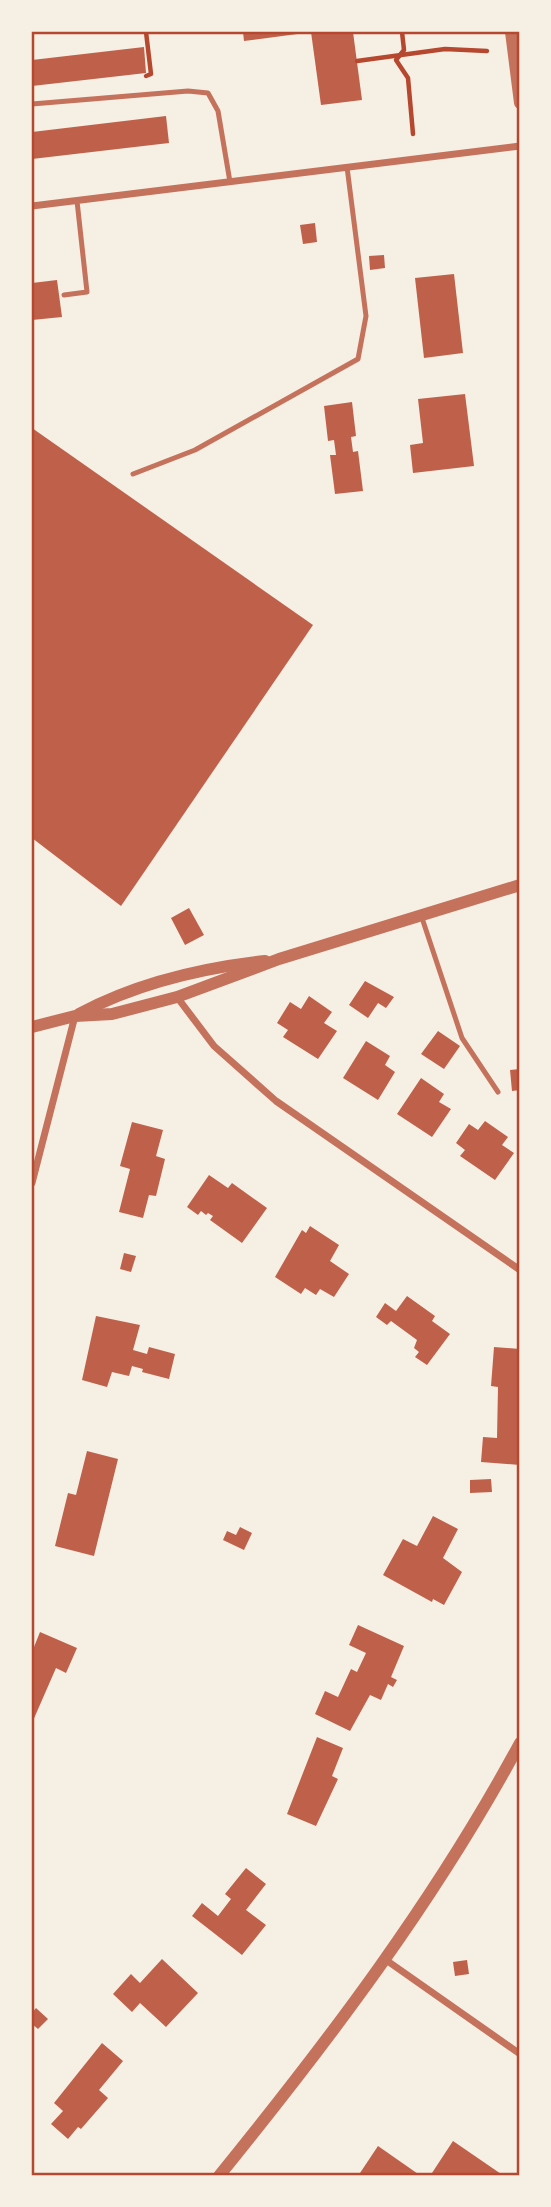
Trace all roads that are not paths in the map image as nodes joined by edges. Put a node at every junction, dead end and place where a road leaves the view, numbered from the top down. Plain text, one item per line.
1 (511, 32) edge
2 (520, 103) edge
3 (32, 104) edge
4 (520, 146) edge
5 (346, 167) junction
6 (230, 182) junction
7 (76, 201) junction
8 (32, 206) edge
9 (64, 295) dead end
10 (133, 474) dead end
11 (520, 884) edge
12 (421, 915) junction
13 (279, 959) junction
14 (177, 997) junction
15 (75, 1016) junction
16 (32, 1027) edge
17 (498, 1092) dead end
18 (32, 1183) edge
19 (520, 1270) edge
20 (520, 1744) edge
21 (386, 1960) junction
22 (520, 2054) edge
23 (219, 2175) edge

1 - 2 street
3 - 6 lane
4 - 5 street
5 - 6 street
5 - 10 lane
6 - 7 street
7 - 8 street
7 - 9 lane
11 - 12 street
12 - 13 street
12 - 17 lane
13 - 14 street
13 - 15 street
14 - 15 street
14 - 19 street
15 - 16 street
15 - 18 street
20 - 21 street
21 - 22 street
21 - 23 street

